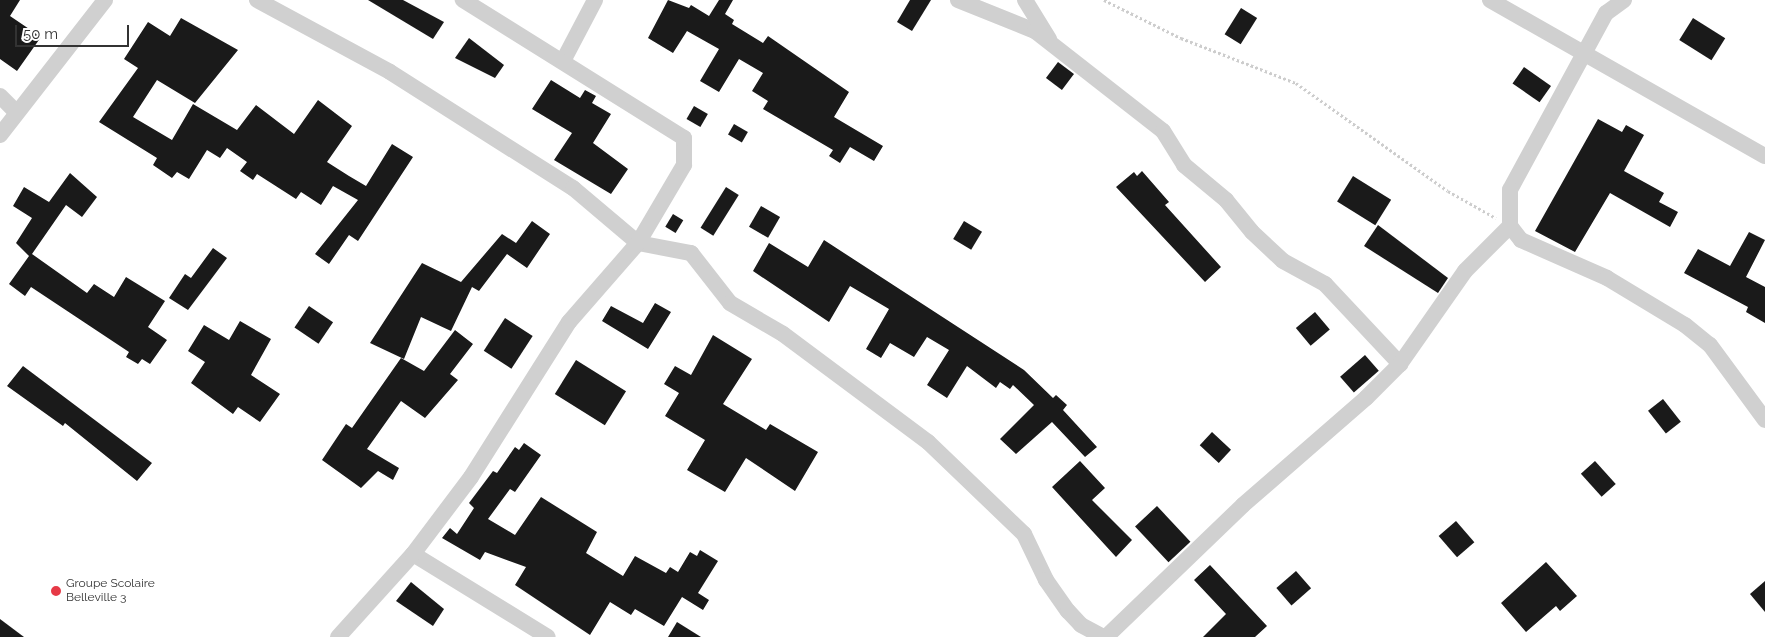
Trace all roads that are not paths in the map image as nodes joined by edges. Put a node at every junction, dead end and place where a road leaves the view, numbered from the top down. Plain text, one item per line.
1 (104, 0) edge
2 (257, 0) edge
3 (463, 0) edge
4 (595, 0) edge
5 (958, 0) edge
6 (1025, 0) edge
7 (1490, 0) edge
8 (1624, 0) edge
9 (1053, 45) junction
10 (1583, 56) junction
11 (563, 61) junction
12 (0, 96) edge
13 (16, 112) junction
14 (0, 135) edge
15 (1765, 156) edge
16 (1510, 226) junction
17 (638, 243) junction
18 (1400, 364) junction
19 (1765, 420) edge
20 (413, 554) junction
21 (338, 637) edge
22 (548, 637) edge
23 (1105, 637) edge

1 - 13 street
2 - 17 street
3 - 11 street
4 - 11 street
5 - 9 street
6 - 9 street
7 - 10 street
8 - 10 street
9 - 18 street
10 - 15 street
10 - 16 street
11 - 17 street
12 - 13 street
13 - 14 street
16 - 18 street
16 - 19 street
17 - 20 street
17 - 23 street
18 - 23 street
20 - 21 street
20 - 22 street

